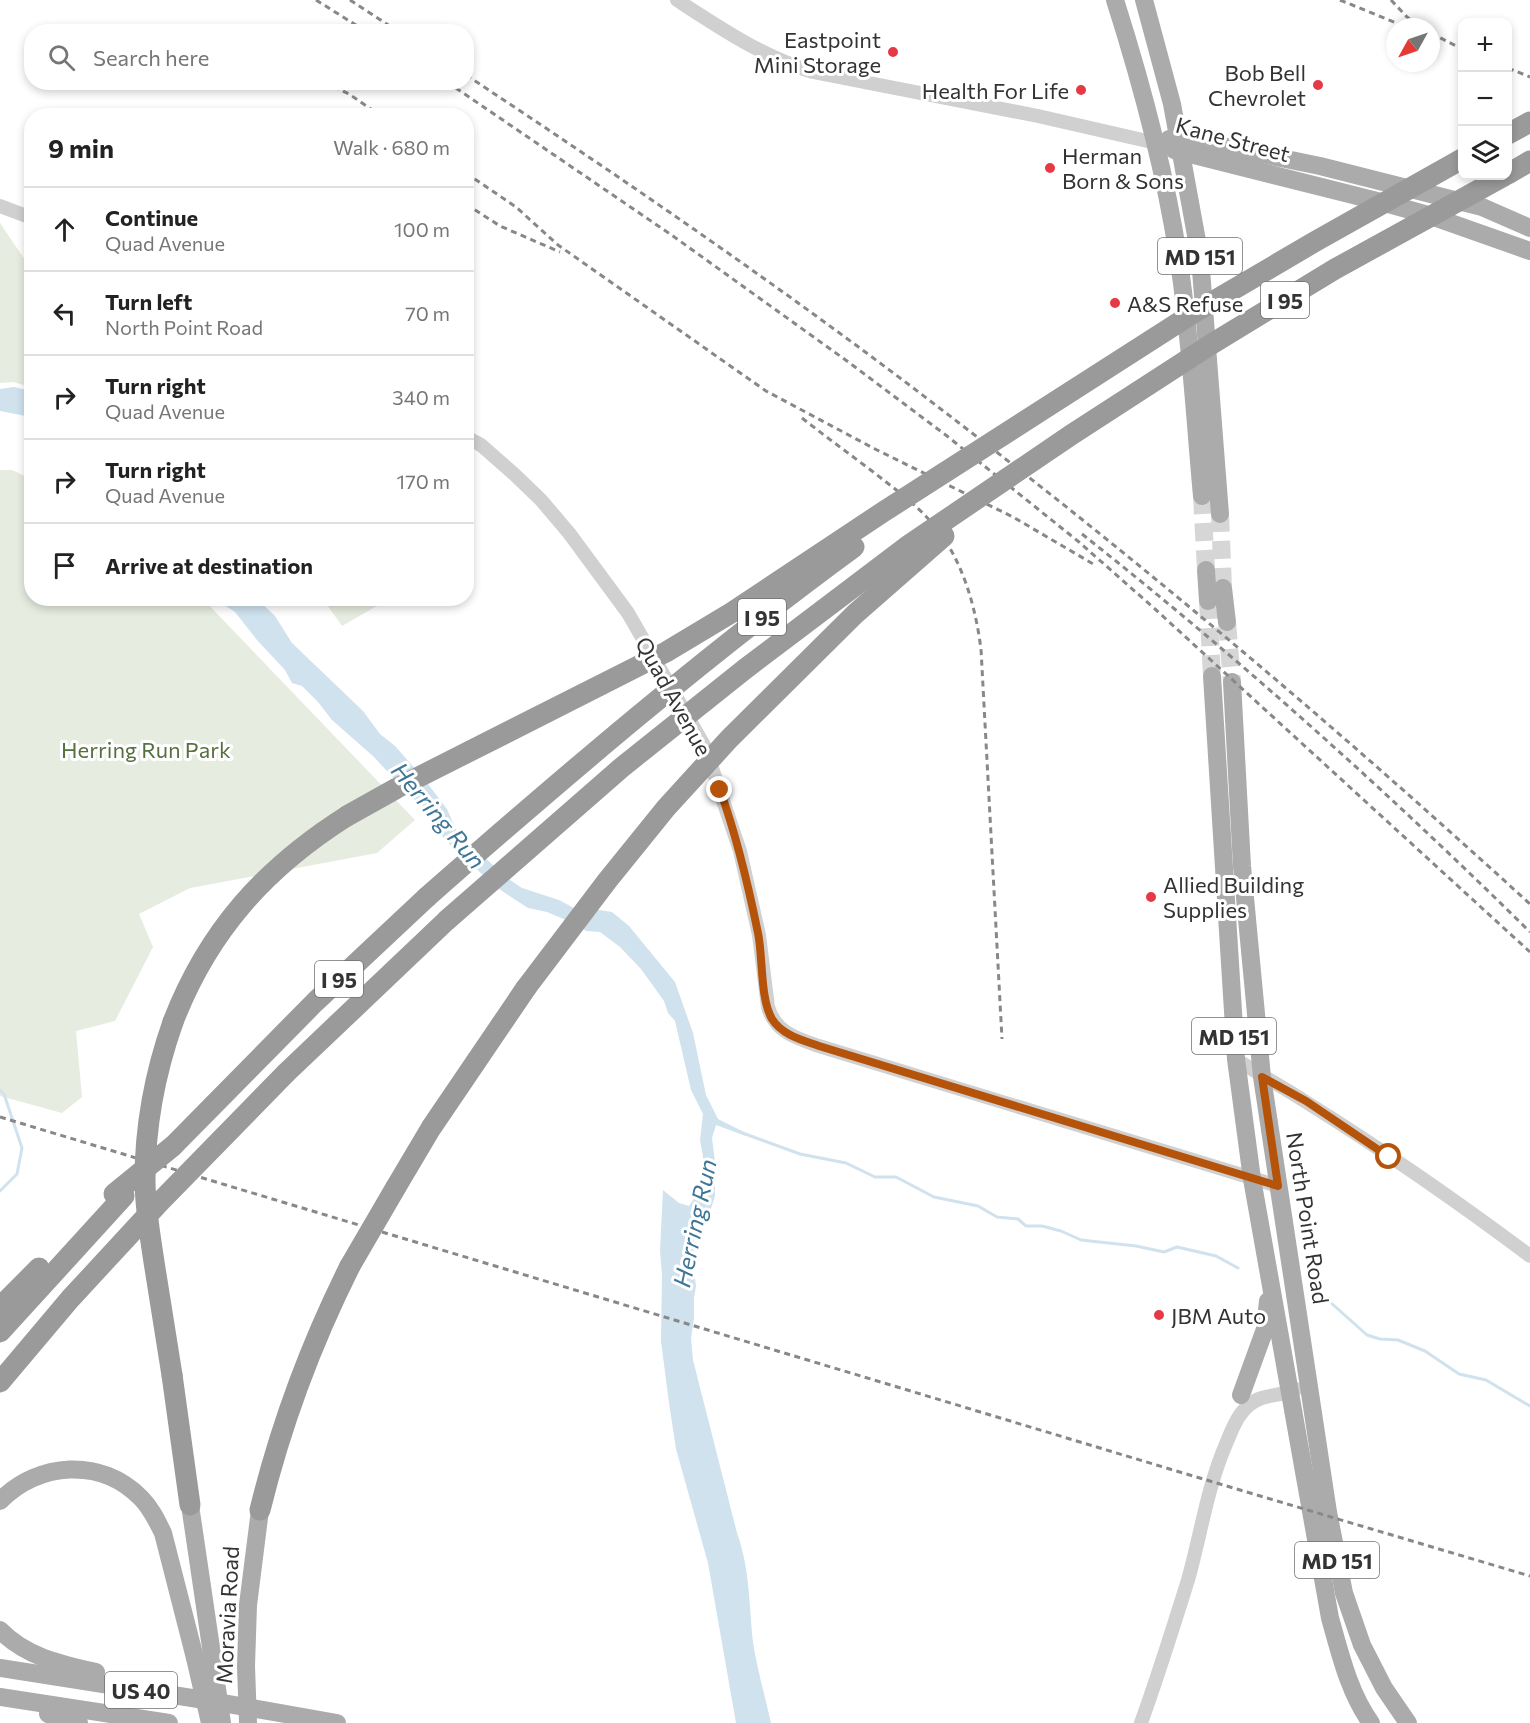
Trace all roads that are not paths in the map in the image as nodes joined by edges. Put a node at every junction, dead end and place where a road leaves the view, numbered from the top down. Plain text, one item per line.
1 (677, 0) edge
2 (1115, 0) edge
3 (1144, 0) edge
4 (1530, 122) edge
5 (1512, 132) edge
6 (1156, 143) junction
7 (1181, 145) junction
8 (1458, 161) edge
9 (1530, 162) edge
10 (1512, 172) edge
11 (1497, 180) edge
12 (0, 206) edge
13 (24, 215) edge
14 (1530, 228) edge
15 (1530, 251) edge
16 (1203, 302) junction
17 (1184, 304) junction
18 (1117, 363) junction
19 (1071, 435) junction
20 (474, 441) edge
21 (1202, 496) tunnel mouth
22 (1220, 514) tunnel mouth
23 (1206, 570) tunnel mouth
24 (1223, 588) tunnel mouth
25 (1208, 601) tunnel mouth
26 (1227, 622) tunnel mouth
27 (1212, 676) tunnel mouth
28 (1232, 682) tunnel mouth
29 (1241, 836) junction
30 (1222, 837) junction
31 (1227, 930) junction
32 (1248, 930) junction
33 (1236, 1059) junction
34 (1262, 1077) junction
35 (1252, 1179) junction
36 (1278, 1186) junction
37 (119, 1195) junction
38 (1530, 1256) edge
39 (1268, 1272) junction
40 (0, 1307) edge
41 (0, 1332) edge
42 (0, 1382) edge
43 (1308, 1383) junction
44 (1291, 1392) junction
45 (1241, 1395) joint
46 (1233, 1427) junction
47 (0, 1501) edge
48 (190, 1504) joint
49 (260, 1510) joint
50 (0, 1630) edge
51 (204, 1660) junction
52 (0, 1668) edge
53 (0, 1699) edge
54 (211, 1701) junction
55 (80, 1723) edge
56 (169, 1723) edge
57 (210, 1723) edge
58 (222, 1723) edge
59 (249, 1723) edge
60 (337, 1723) edge
61 (1141, 1723) edge
62 (1371, 1723) edge
63 (1408, 1723) edge

1 - 6 street
2 - 6 main road, MD 151
3 - 7 main road, MD 151
4 - 5 highway
6 - 7 main road, Kane Street
6 - 17 main road, MD 151
7 - 14 main road, Kane Street
7 - 15 main road, Kane Street
7 - 16 main road, MD 151
8 - 18 highway, I 95, bridge
9 - 10 highway, I 95
11 - 19 highway, I 95, bridge
12 - 13 street
16 - 17 main road
16 - 22 main road, MD 151
17 - 21 main road, MD 151
18 - 37 highway, I 95, bridge
18 - 48 highway, bridge
19 - 42 highway, I 95, bridge
19 - 49 highway, bridge
20 - 35 street, Quad Avenue
23 - 25 main road
24 - 26 main road
27 - 30 main road, North Point Road / MD 151
28 - 29 main road, North Point Road / MD 151
29 - 30 main road
29 - 32 main road, North Point Road / MD 151
30 - 31 main road, North Point Road / MD 151
31 - 32 main road
31 - 33 main road, North Point Road / MD 151
32 - 34 main road, North Point Road / MD 151
33 - 34 street
33 - 35 main road, North Point Road / MD 151
34 - 36 main road, North Point Road / MD 151
34 - 38 street
35 - 36 street, Quad Avenue
35 - 39 main road, North Point Road / MD 151
36 - 43 main road, North Point Road / MD 151
37 - 40 highway
37 - 41 highway
39 - 44 main road, North Point Road / MD 151
39 - 45 main road
43 - 44 street
43 - 63 main road, MD 151
44 - 46 street
44 - 62 main road, MD 151
45 - 46 street
46 - 61 street
47 - 51 main road
48 - 51 main road
49 - 59 main road, Moravia Road, bridge
50 - 54 main road
51 - 57 main road, bridge
51 - 58 main road, bridge
52 - 54 main road, US 40
53 - 55 main road
53 - 56 main road, US 40
54 - 60 main road, US 40

